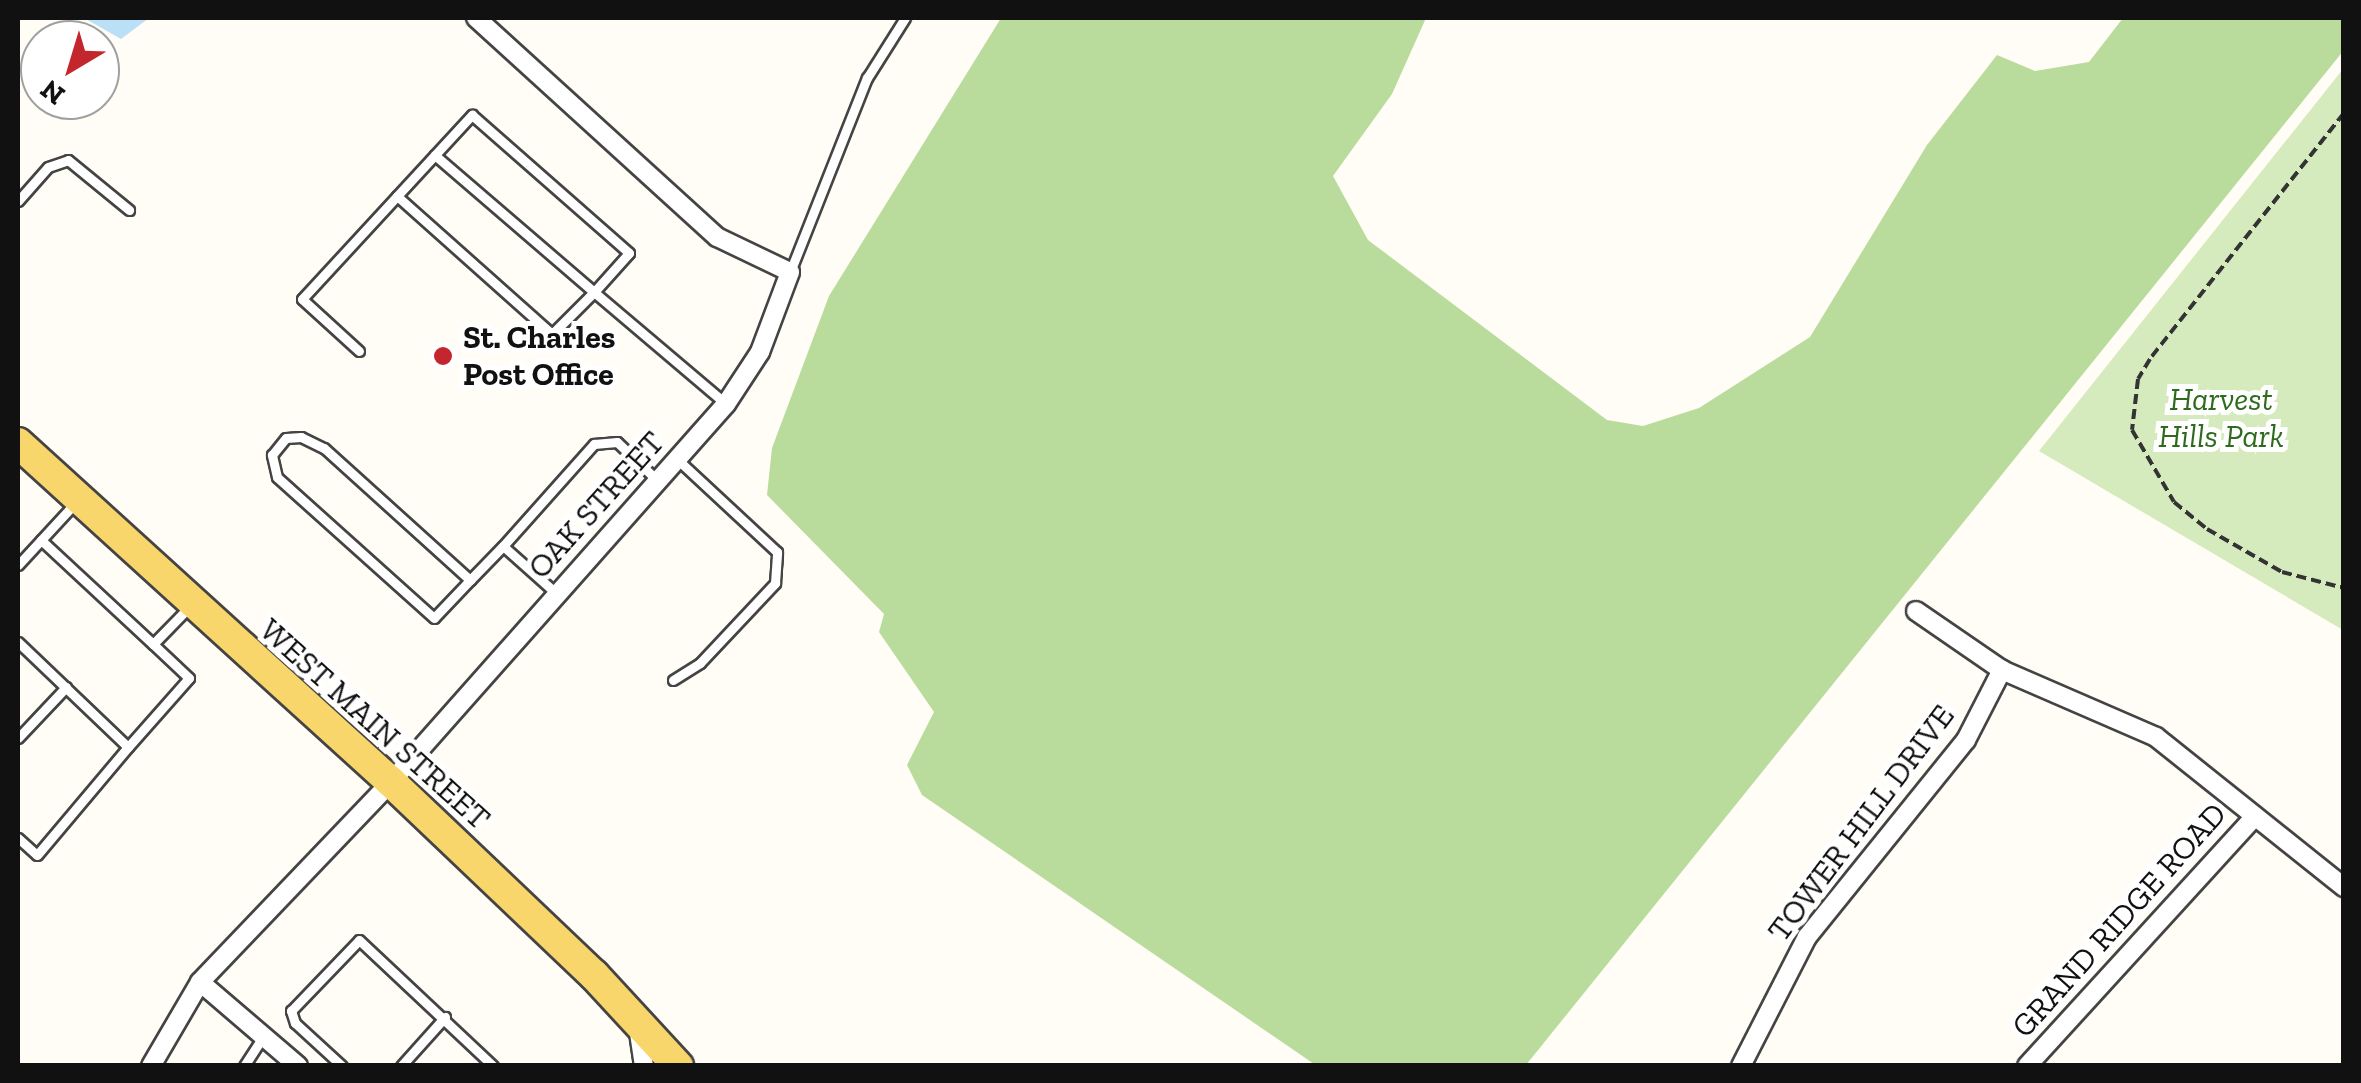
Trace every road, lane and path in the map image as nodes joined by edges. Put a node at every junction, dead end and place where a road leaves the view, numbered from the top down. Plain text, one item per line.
1 (905, 18) edge
2 (482, 20) edge
3 (2344, 114) edge
4 (435, 154) junction
5 (397, 196) junction
6 (18, 200) edge
7 (129, 210) dead end
8 (790, 272) junction
9 (594, 292) junction
10 (359, 351) dead end
11 (726, 404) junction
12 (18, 442) edge
13 (677, 459) junction
14 (658, 480) junction
15 (78, 499) junction
16 (41, 540) junction
17 (504, 546) junction
18 (18, 565) edge
19 (470, 580) junction
20 (2344, 588) edge
21 (557, 594) junction
22 (191, 605) junction
23 (1916, 610) dead end
24 (18, 642) edge
25 (153, 644) junction
26 (2002, 670) junction
27 (673, 680) dead end
28 (66, 687) junction
29 (18, 738) edge
30 (128, 747) junction
31 (390, 782) junction
32 (2255, 816) junction
33 (18, 838) edge
34 (2344, 887) edge
35 (200, 982) junction
36 (445, 1017) junction
37 (637, 1021) junction
38 (265, 1035) junction
39 (150, 1066) edge
40 (244, 1066) edge
41 (298, 1066) edge
42 (342, 1066) edge
43 (401, 1066) edge
44 (493, 1066) edge
45 (644, 1066) edge
46 (678, 1066) edge
47 (1741, 1066) edge
48 (2027, 1066) edge

1 - 8 lane
2 - 8 street
3 - 20 path
4 - 5 lane
4 - 9 lane
4 - 9 lane
5 - 9 lane
5 - 10 lane
6 - 7 lane
8 - 11 street, OAK STREET
9 - 11 lane
11 - 13 street, OAK STREET
12 - 15 main road, WEST MAIN STREET
13 - 14 street, OAK STREET
13 - 27 lane
14 - 17 lane
14 - 21 street, OAK STREET
15 - 16 lane
15 - 22 main road, WEST MAIN STREET
16 - 18 lane
16 - 25 lane
17 - 19 lane
17 - 21 lane
19 - 19 lane
21 - 31 street, OAK STREET
22 - 25 lane
22 - 31 main road, WEST MAIN STREET
23 - 26 street
24 - 28 lane
25 - 30 lane
26 - 32 street
26 - 47 street, TOWER HILL DRIVE
28 - 29 lane
28 - 30 lane
30 - 33 lane
31 - 35 street, OAK STREET
31 - 37 main road, WEST MAIN STREET
32 - 34 street
32 - 48 street, GRAND RIDGE ROAD
35 - 38 street
35 - 39 street, OAK STREET
36 - 42 lane
36 - 43 lane
36 - 44 lane
37 - 45 street
37 - 46 main road, WEST MAIN STREET
38 - 40 lane
38 - 41 street

